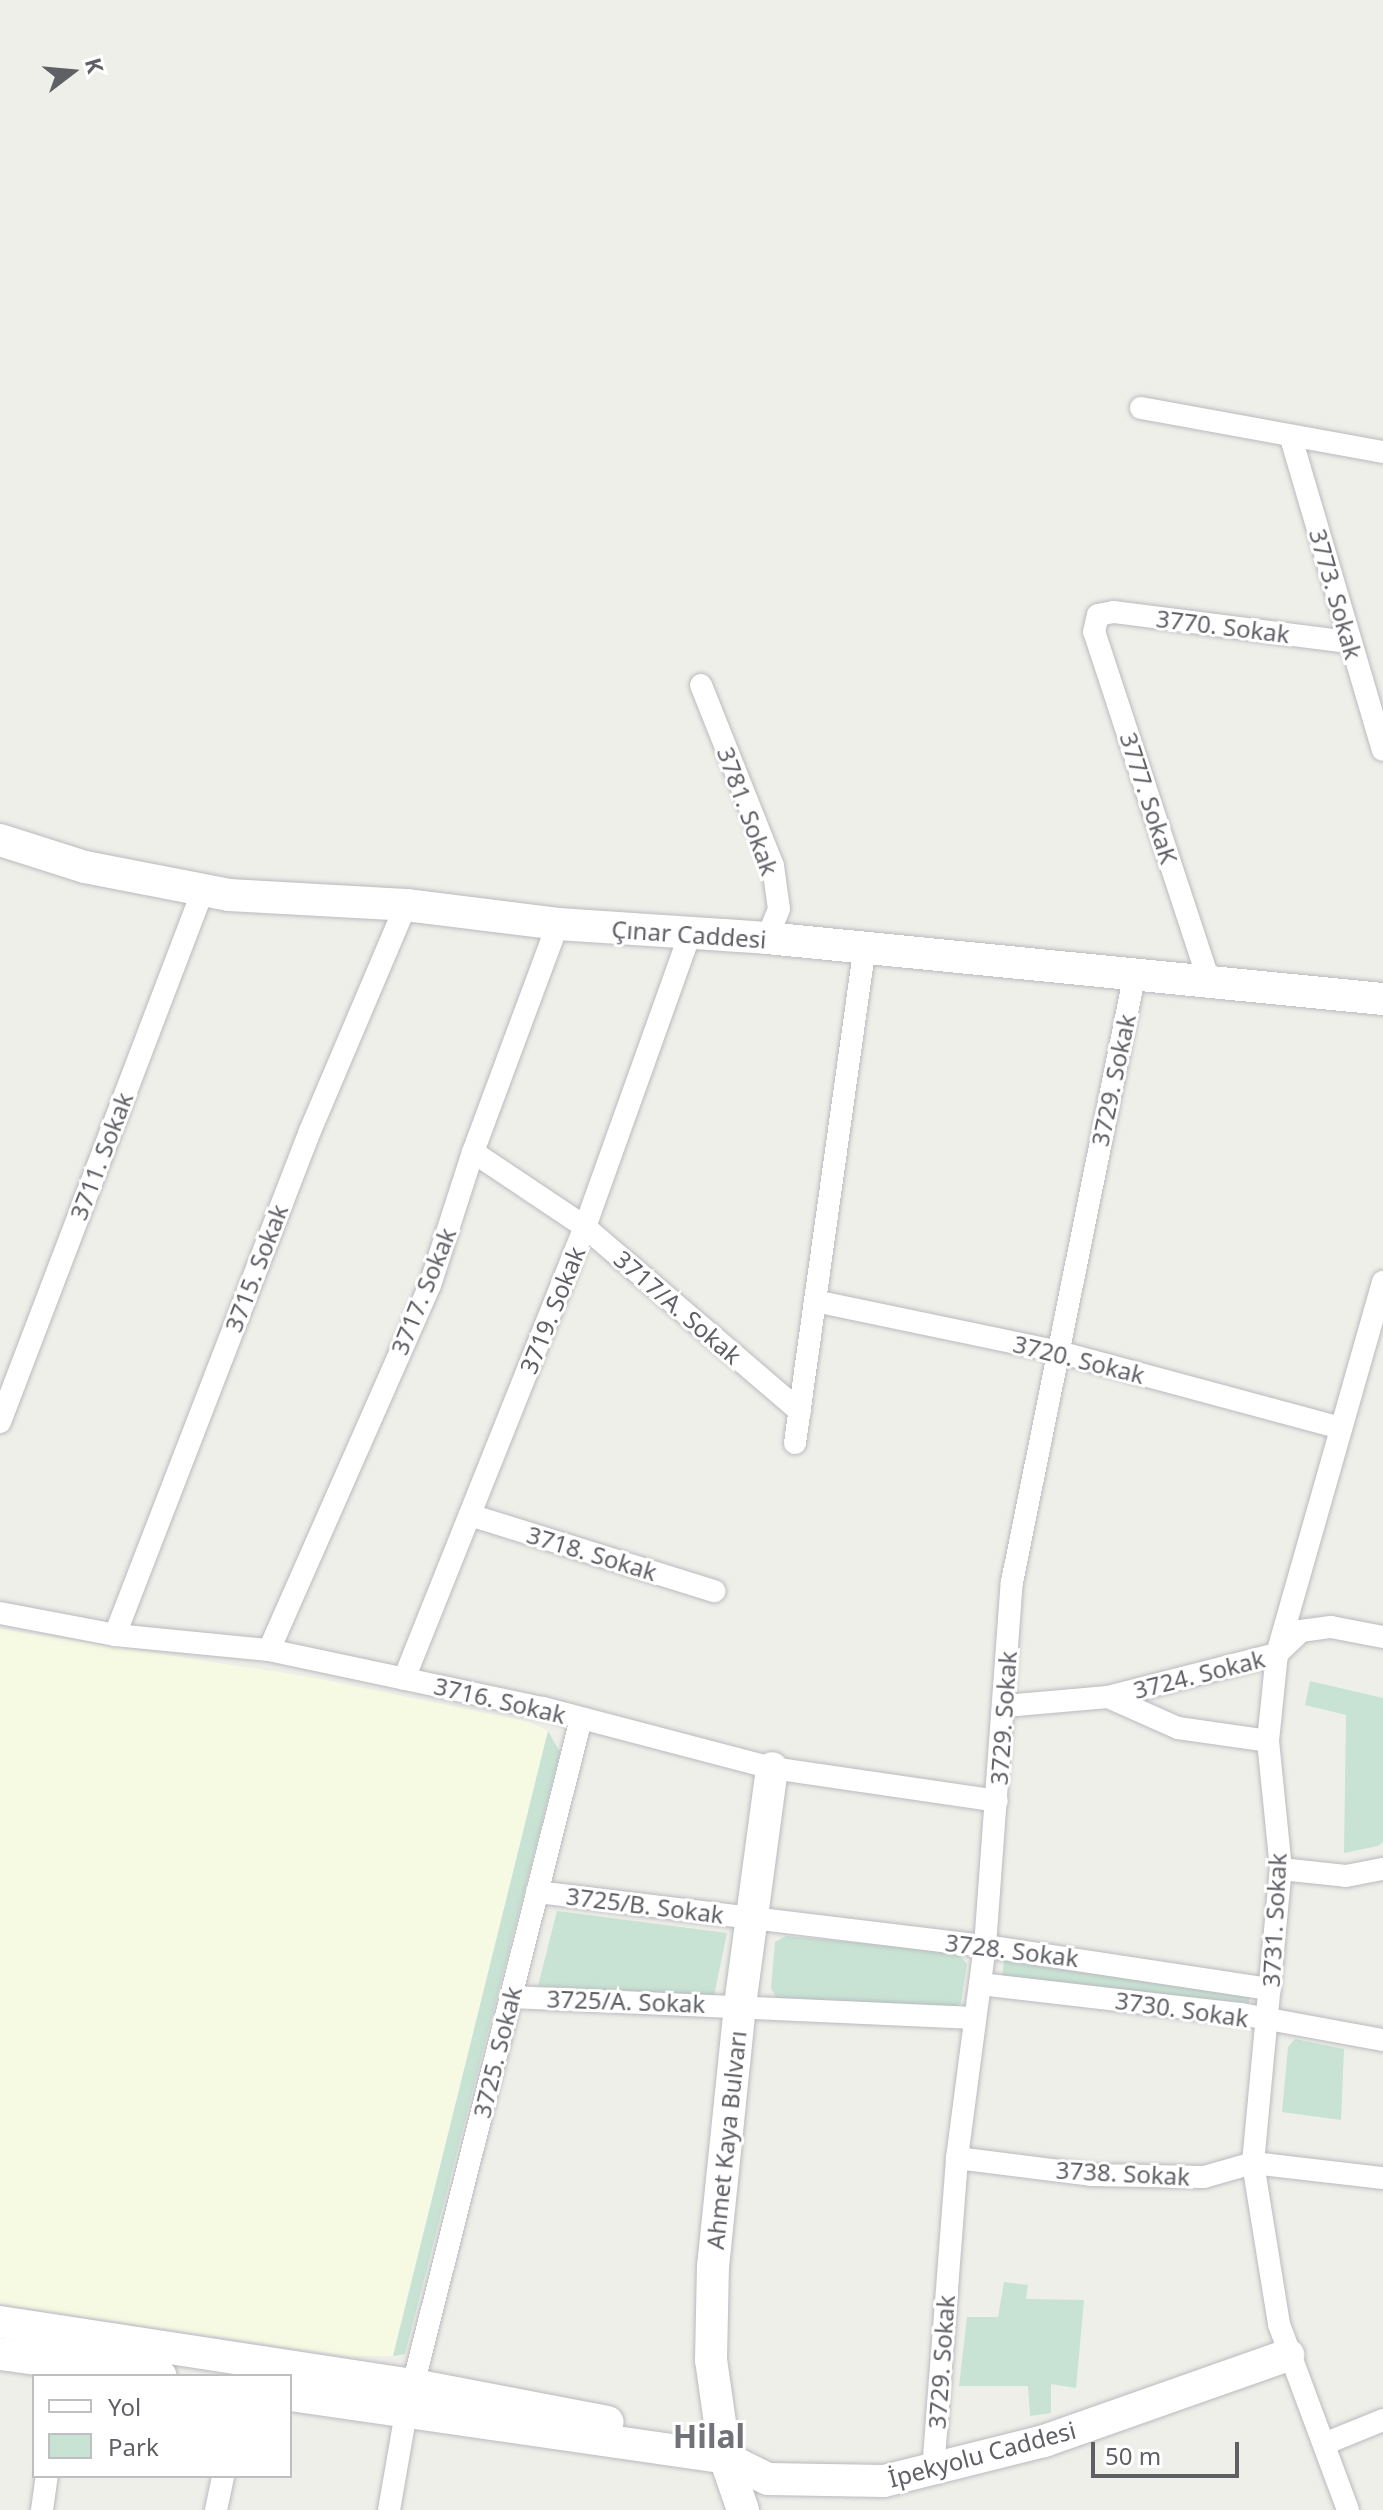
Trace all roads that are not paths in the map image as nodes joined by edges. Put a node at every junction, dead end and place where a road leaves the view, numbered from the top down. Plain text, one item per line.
1 (1141, 408) dead end
2 (1291, 438) junction
3 (1383, 452) edge
4 (1098, 615) joint
5 (1349, 642) junction
6 (701, 685) dead end
7 (1383, 750) edge
8 (0, 840) edge
9 (203, 890) junction
10 (406, 905) junction
11 (558, 924) junction
12 (689, 936) junction
13 (767, 938) junction
14 (865, 948) junction
15 (1135, 973) junction
16 (1209, 981) junction
17 (1383, 999) edge
18 (473, 1152) junction
19 (585, 1227) junction
20 (1383, 1282) edge
21 (815, 1301) junction
22 (1055, 1351) junction
23 (800, 1411) junction
24 (0, 1422) edge
25 (1341, 1428) junction
26 (795, 1443) dead end
27 (470, 1515) junction
28 (714, 1591) dead end
29 (0, 1613) edge
30 (115, 1635) junction
31 (1383, 1637) edge
32 (269, 1650) junction
33 (1277, 1654) junction
34 (404, 1679) junction
35 (1108, 1697) junction
36 (1005, 1706) junction
37 (581, 1719) junction
38 (1268, 1741) junction
39 (772, 1768) junction
40 (997, 1801) junction
41 (1281, 1869) junction
42 (1383, 1869) edge
43 (537, 1892) junction
44 (752, 1918) junction
45 (985, 1946) junction
46 (980, 1984) junction
47 (1270, 1989) junction
48 (511, 1997) junction
49 (740, 2005) junction
50 (975, 2018) junction
51 (1269, 2023) junction
52 (1383, 2040) edge
53 (957, 2158) junction
54 (1253, 2163) junction
55 (1383, 2178) edge
56 (0, 2322) edge
57 (0, 2354) edge
58 (1288, 2355) junction
59 (64, 2370) edge
60 (128, 2374) edge
61 (277, 2374) edge
62 (292, 2377) edge
63 (292, 2395) edge
64 (410, 2399) junction
65 (1383, 2420) edge
66 (1324, 2444) junction
67 (725, 2458) junction
68 (933, 2471) junction
69 (47, 2478) edge
70 (223, 2478) edge
71 (42, 2510) edge
72 (216, 2510) edge
73 (389, 2510) edge
74 (743, 2510) edge
75 (1348, 2510) edge

1 - 2 street
2 - 3 street
2 - 5 street, 3773. Sokak
4 - 5 street, 3770. Sokak
4 - 16 street, 3777. SokaK
5 - 7 street, 3773. Sokak
6 - 13 street, 3781. Sokak
8 - 9 street, Çınar Caddesi
9 - 10 street, Çınar Caddesi
9 - 24 street, 3711. Sokak
10 - 11 street, Çınar Caddesi
10 - 30 street, 3715. Sokak
11 - 12 street, Çınar Caddesi
11 - 18 street, 3717. Sokak
12 - 13 street, Çınar Caddesi
12 - 19 street, 3719. Sokak
13 - 14 street, Çınar Caddesi
14 - 15 street, Çınar Caddesi
14 - 21 street
15 - 16 street, Çınar Caddesi
15 - 22 street, 3729. Sokak
16 - 17 street, Çınar Caddesi
18 - 19 street, 3717/A. Sokak
18 - 32 street, 3717. Sokak
19 - 23 street, 3717/A. Sokak
19 - 27 street, 3719. Sokak
20 - 25 street, 3731. Sokak
21 - 22 street, 3720. Sokak
21 - 23 street
22 - 25 street, 3720. Sokak
22 - 36 street, 3729. Sokak
23 - 26 street
25 - 33 street, 3731. Sokak
27 - 28 street, 3718. Sokak
27 - 34 street, 3719. Sokak
29 - 30 street, 3716. Sokak
30 - 32 street, 3716. Sokak
31 - 33 street, 3724. Sokak
32 - 34 street, 3716. Sokak
33 - 35 street, 3724. Sokak
33 - 38 street, 3731. Sokak
34 - 37 street, 3716. Sokak
35 - 36 street, 3724. Sokak
35 - 38 street
36 - 40 street, 3729. Sokak
37 - 39 street, 3716. Sokak
37 - 43 street, 3725. Sokak
38 - 41 street, 3731. Sokak
39 - 40 street, 3716. Sokak
39 - 44 street, Ahmet Kaya Bulvarı
40 - 45 street, 3729. Sokak
41 - 42 street
41 - 47 street, 3731. Sokak
43 - 44 street, 3725/B. Sokak
43 - 48 street, 3725. Sokak
44 - 45 street, 3728. Sokak
44 - 49 street, Ahmet Kaya Bulvarı
45 - 46 street, 3729. Sokak
45 - 47 street, 3728. Sokak
46 - 50 street, 3729. Sokak
46 - 51 street, 3730. Sokak
47 - 51 street, 3731. Sokak
48 - 49 street, 3725/A. Sokak
48 - 64 street, 3725. Sokak
49 - 50 street
49 - 67 street, Ahmet Kaya Bulvarı
50 - 53 street, 3729. Sokak
51 - 52 street, 3730. Sokak
51 - 54 street, 3731. Sokak
53 - 54 street, 3738. Sokak
53 - 68 street, 3729. Sokak
54 - 55 street, 3738. Sokak
54 - 58 street, 3731. Sokak
56 - 61 street
57 - 59 street
58 - 66 street, 3731. Sokak
58 - 68 street, İpekyolu Caddesi
59 - 60 street
62 - 64 street
63 - 64 street, İpekyolu Caddesi
64 - 67 street, İpekyolu Caddesi
64 - 73 street, 3725. Sokak
65 - 66 street
66 - 75 street, 3731. Sokak
67 - 68 street, İpekyolu Caddesi
67 - 74 street, Ahmet Kaya Bulvarı
69 - 71 street
70 - 72 street

